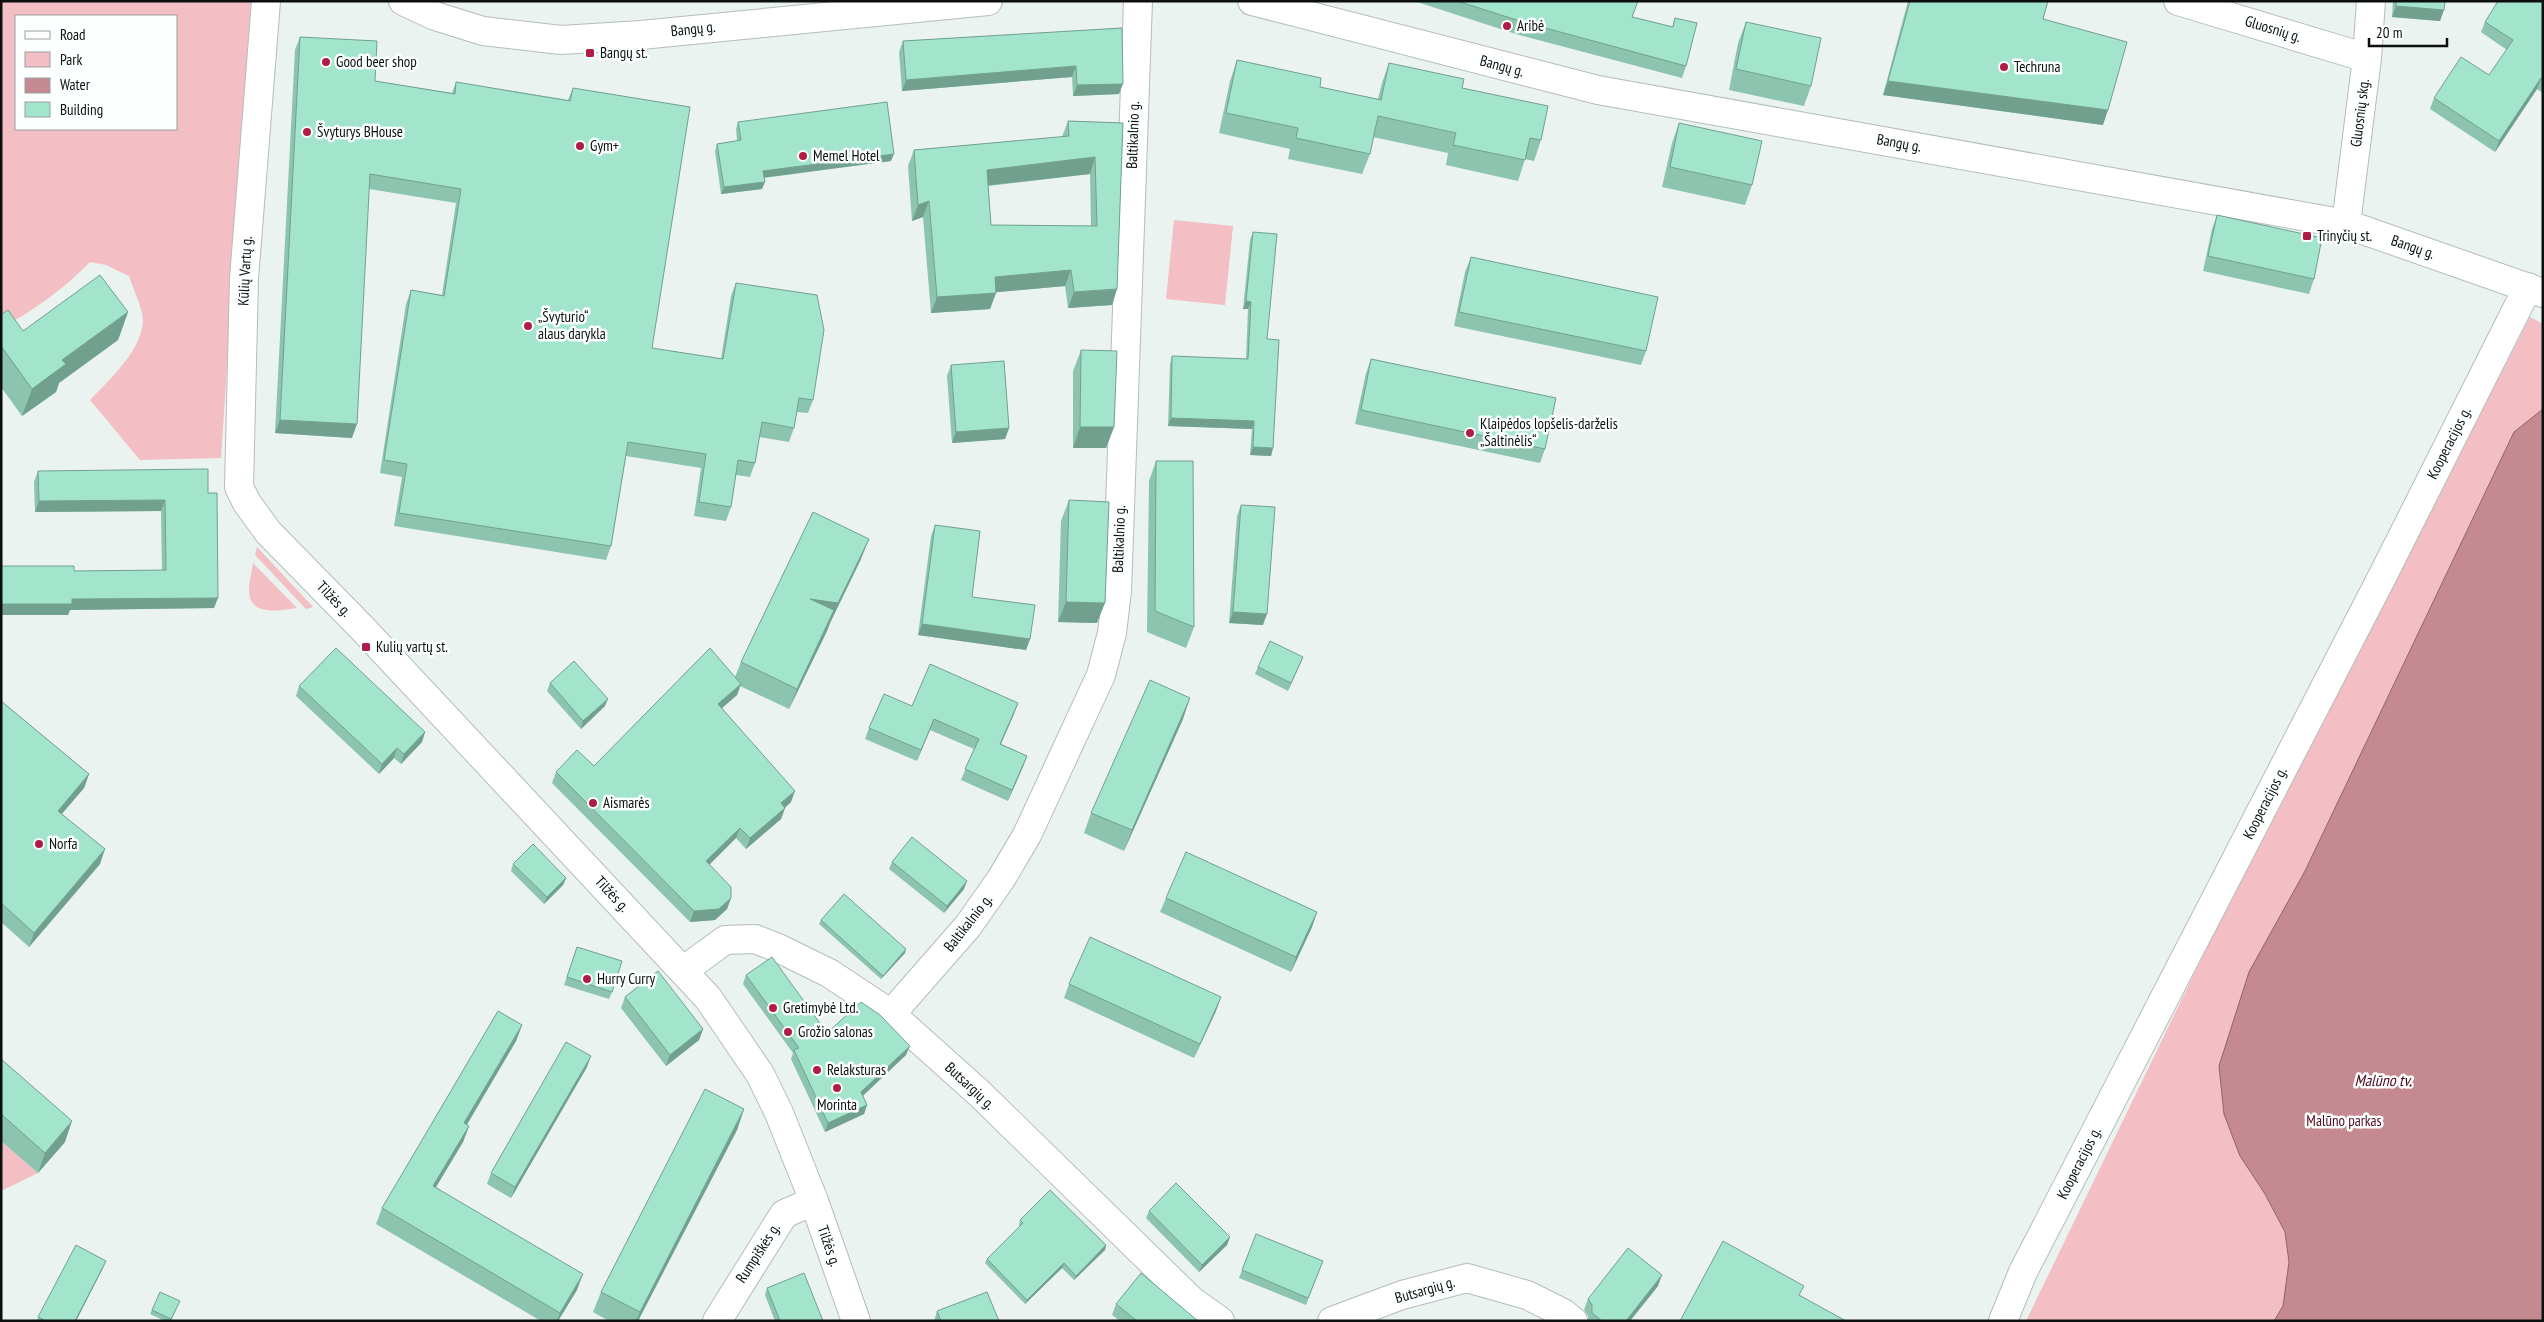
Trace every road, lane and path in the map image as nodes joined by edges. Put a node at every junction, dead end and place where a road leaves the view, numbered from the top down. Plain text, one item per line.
1 (266, 1) edge
2 (403, 1) edge
3 (988, 1) edge
4 (1138, 1) edge
5 (1252, 1) edge
6 (2178, 1) edge
7 (2371, 1) edge
8 (2367, 58) junction
9 (2346, 224) junction
10 (2535, 290) edge
11 (268, 532) joint
12 (684, 970) junction
13 (891, 1014) junction
14 (814, 1201) junction
15 (717, 1321) edge
16 (856, 1321) edge
17 (1220, 1321) edge
18 (1332, 1321) edge
19 (1573, 1321) edge
20 (2003, 1321) edge

1 - 11 street, Kūlių Vartų g.
2 - 3 street, Bangų g.
4 - 13 street, Baltikalnio g.
5 - 9 street, Bangų g.
6 - 8 street, Gluosnių g.
7 - 8 street, Gluosnių skg.
8 - 9 street, Gluosnių skg.
9 - 10 street, Bangų g.
10 - 20 street, Kooperacijos g.
11 - 12 street, Tilžės g.
12 - 13 street, Butsargių g.
12 - 14 street, Tilžės g.
13 - 17 street, Butsargių g.
14 - 15 street, Rumpiškės g.
14 - 16 street, Tilžės g.
18 - 19 street, Butsargių g.

